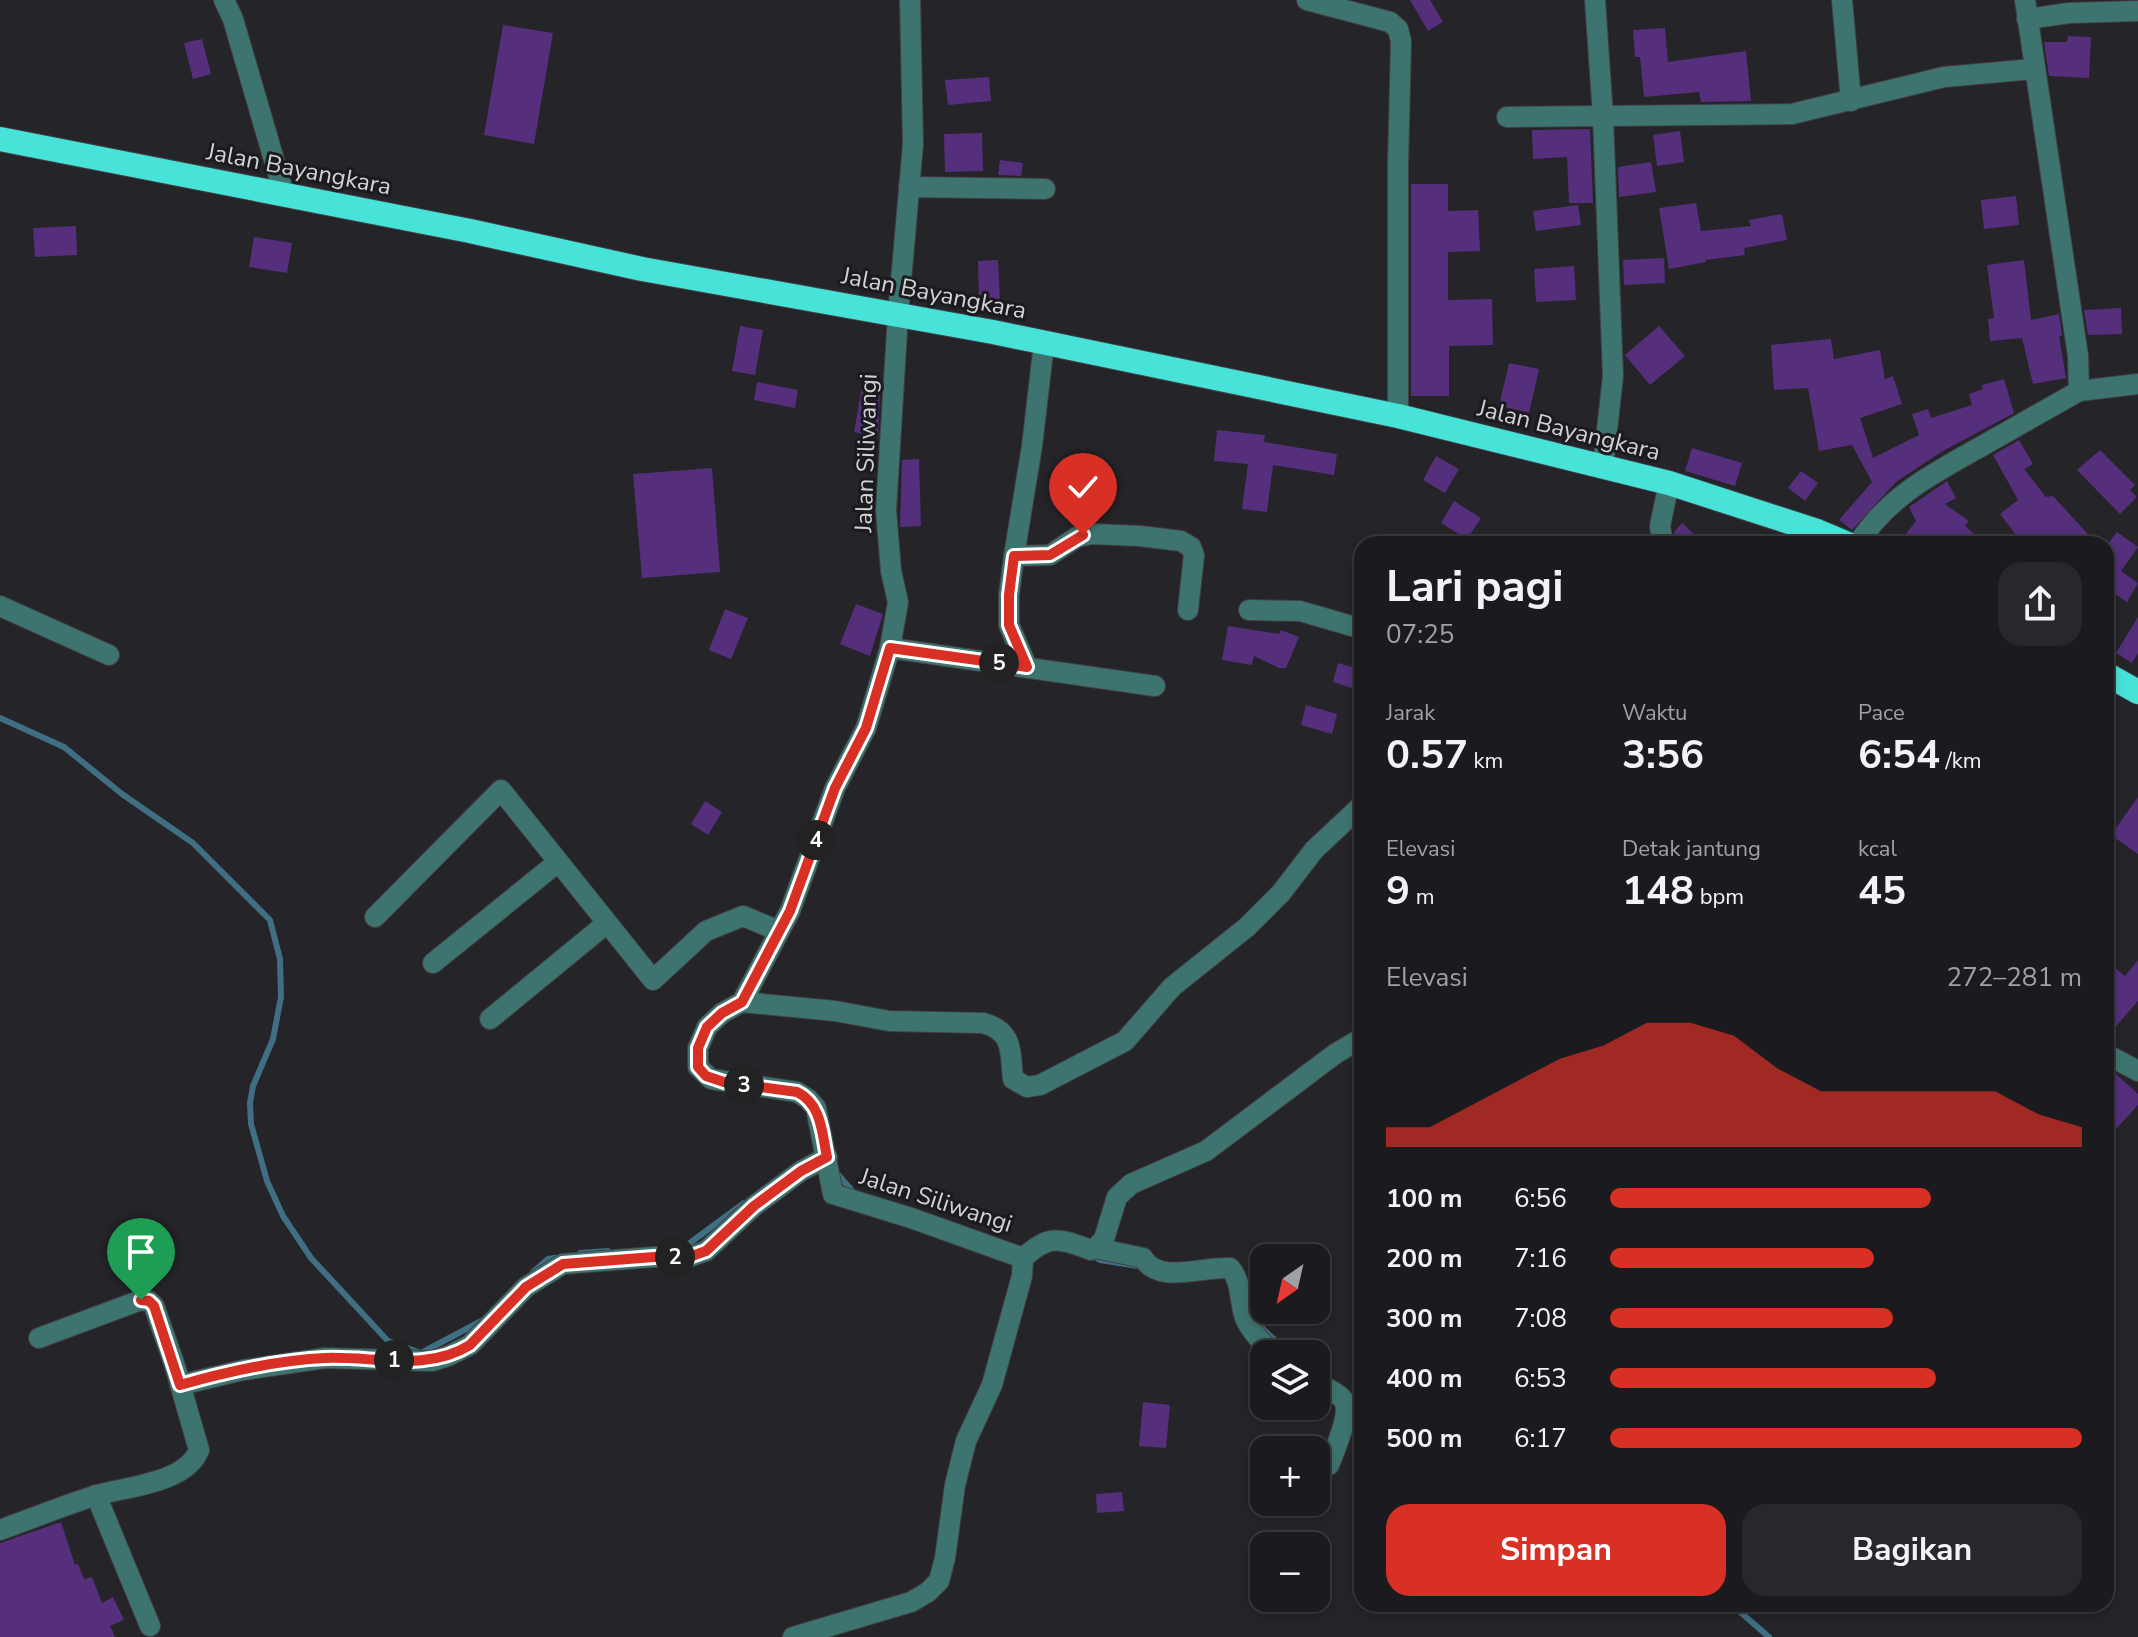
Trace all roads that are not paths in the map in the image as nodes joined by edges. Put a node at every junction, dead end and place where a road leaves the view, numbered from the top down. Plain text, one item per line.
1 (224, 0) edge
2 (910, 0) edge
3 (1307, 0) edge
4 (1595, 0) edge
5 (1842, 0) edge
6 (2026, 10) edge
7 (2138, 11) edge
8 (2034, 69) junction
9 (1851, 101) junction
10 (1507, 117) dead end
11 (1603, 117) junction
12 (0, 139) edge
13 (909, 187) junction
14 (1045, 189) dead end
15 (284, 194) junction
16 (898, 315) junction
17 (1044, 343) junction
18 (2138, 384) edge
19 (2079, 391) junction
20 (1398, 416) junction
21 (1603, 466) junction
22 (1669, 483) junction
23 (1662, 536) edge
24 (1829, 536) edge
25 (1863, 536) edge
26 (1014, 556) junction
27 (0, 606) edge
28 (1188, 610) dead end
29 (1249, 610) dead end
30 (1354, 627) edge
31 (890, 648) junction
32 (109, 655) dead end
33 (1027, 667) junction
34 (2114, 678) edge
35 (1155, 686) dead end
36 (2138, 692) edge
37 (1354, 812) edge
38 (558, 862) junction
39 (375, 917) dead end
40 (607, 923) junction
41 (779, 931) junction
42 (433, 963) dead end
43 (742, 1002) junction
44 (490, 1019) dead end
45 (1354, 1043) edge
46 (2114, 1058) edge
47 (2138, 1071) edge
48 (827, 1157) junction
49 (1096, 1248) junction
50 (1023, 1262) junction
51 (39, 1338) dead end
52 (1261, 1340) edge
53 (180, 1385) junction
54 (1330, 1391) edge
55 (1330, 1462) edge
56 (96, 1495) junction
57 (0, 1530) edge
58 (150, 1626) dead end
59 (793, 1637) edge

1 - 15 street
2 - 13 street, Jalan Siliwangi
3 - 20 street
4 - 11 street
5 - 9 street
6 - 7 street
6 - 8 street
8 - 9 street
8 - 19 street
9 - 11 street
10 - 11 street
11 - 21 street
12 - 15 highway, Jalan Bayangkara
13 - 14 street
13 - 16 street, Jalan Siliwangi
15 - 16 highway, Jalan Bayangkara
16 - 17 highway, Jalan Bayangkara
16 - 31 street, Jalan Siliwangi
17 - 20 highway, Jalan Bayangkara
17 - 26 street
18 - 19 street
19 - 25 street
20 - 21 highway, Jalan Bayangkara
21 - 22 highway, Jalan Bayangkara
22 - 23 street
22 - 24 highway, Jalan Bayangkara
26 - 28 street
26 - 33 street
27 - 32 street
29 - 30 street
31 - 33 street
31 - 41 street, Jalan Siliwangi
33 - 35 street
34 - 36 highway
37 - 43 street
38 - 39 street
38 - 40 street
38 - 42 street
40 - 41 street
40 - 44 street
41 - 43 street, Jalan Siliwangi
43 - 48 street, Jalan Siliwangi
45 - 49 street
46 - 47 street
48 - 50 street, Jalan Siliwangi
48 - 53 street
49 - 50 street
49 - 52 street
50 - 59 street, Jalan Siliwangi
51 - 53 street
53 - 56 street
54 - 55 street
56 - 57 street
56 - 58 street

